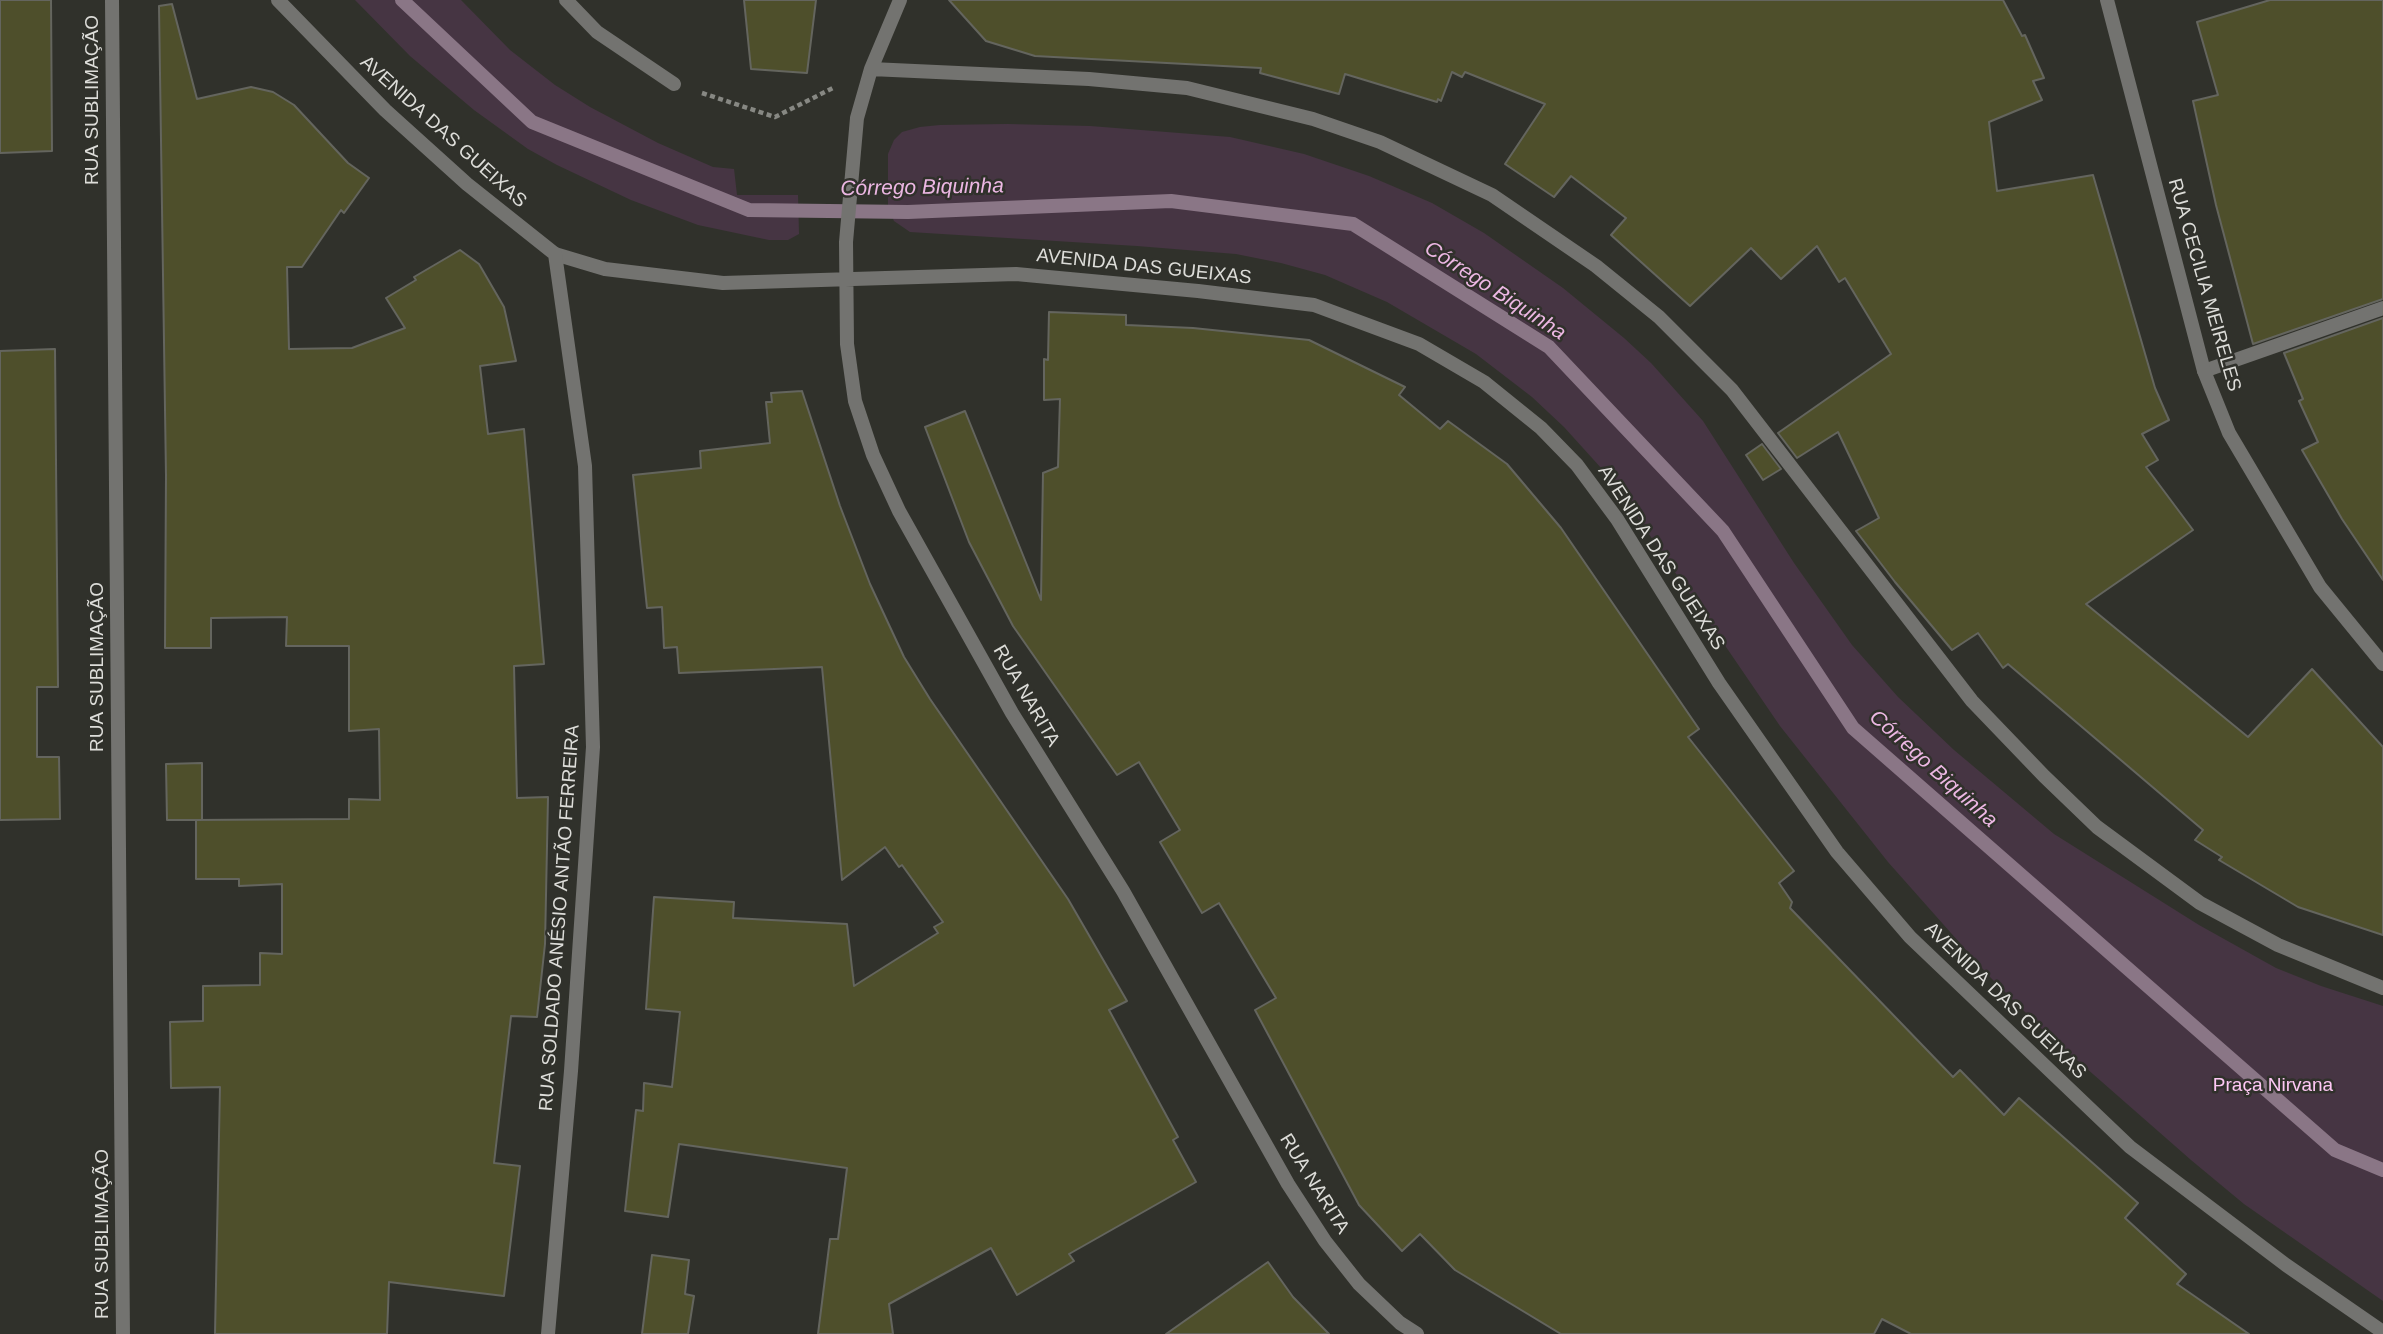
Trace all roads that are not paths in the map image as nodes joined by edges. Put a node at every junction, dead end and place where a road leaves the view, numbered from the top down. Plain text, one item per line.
1 (112, 0) edge
2 (278, 0) edge
3 (566, 0) edge
4 (900, 0) edge
5 (2107, 0) edge
6 (871, 69) junction
7 (674, 84) road end
8 (555, 254) junction
9 (846, 277) junction
10 (2383, 308) edge
11 (2204, 371) junction
12 (2383, 664) edge
13 (2383, 988) edge
14 (2383, 1332) edge
15 (123, 1334) edge
16 (548, 1334) edge
17 (1417, 1334) edge

1 - 15 street, RUA SUBLIMAÇÃO
2 - 8 street, AVENIDA DAS GUEIXAS
3 - 7 street
4 - 6 street, RUA NARITA
5 - 11 street, RUA CECILIA MEIRELES
6 - 9 street, RUA NARITA
6 - 13 street
8 - 9 street, AVENIDA DAS GUEIXAS
8 - 16 street, RUA SOLDADO ANÉSIO ANTÃO FERREIRA
9 - 14 street, AVENIDA DAS GUEIXAS
9 - 17 street, RUA NARITA
10 - 11 street
11 - 12 street, RUA CECILIA MEIRELES

